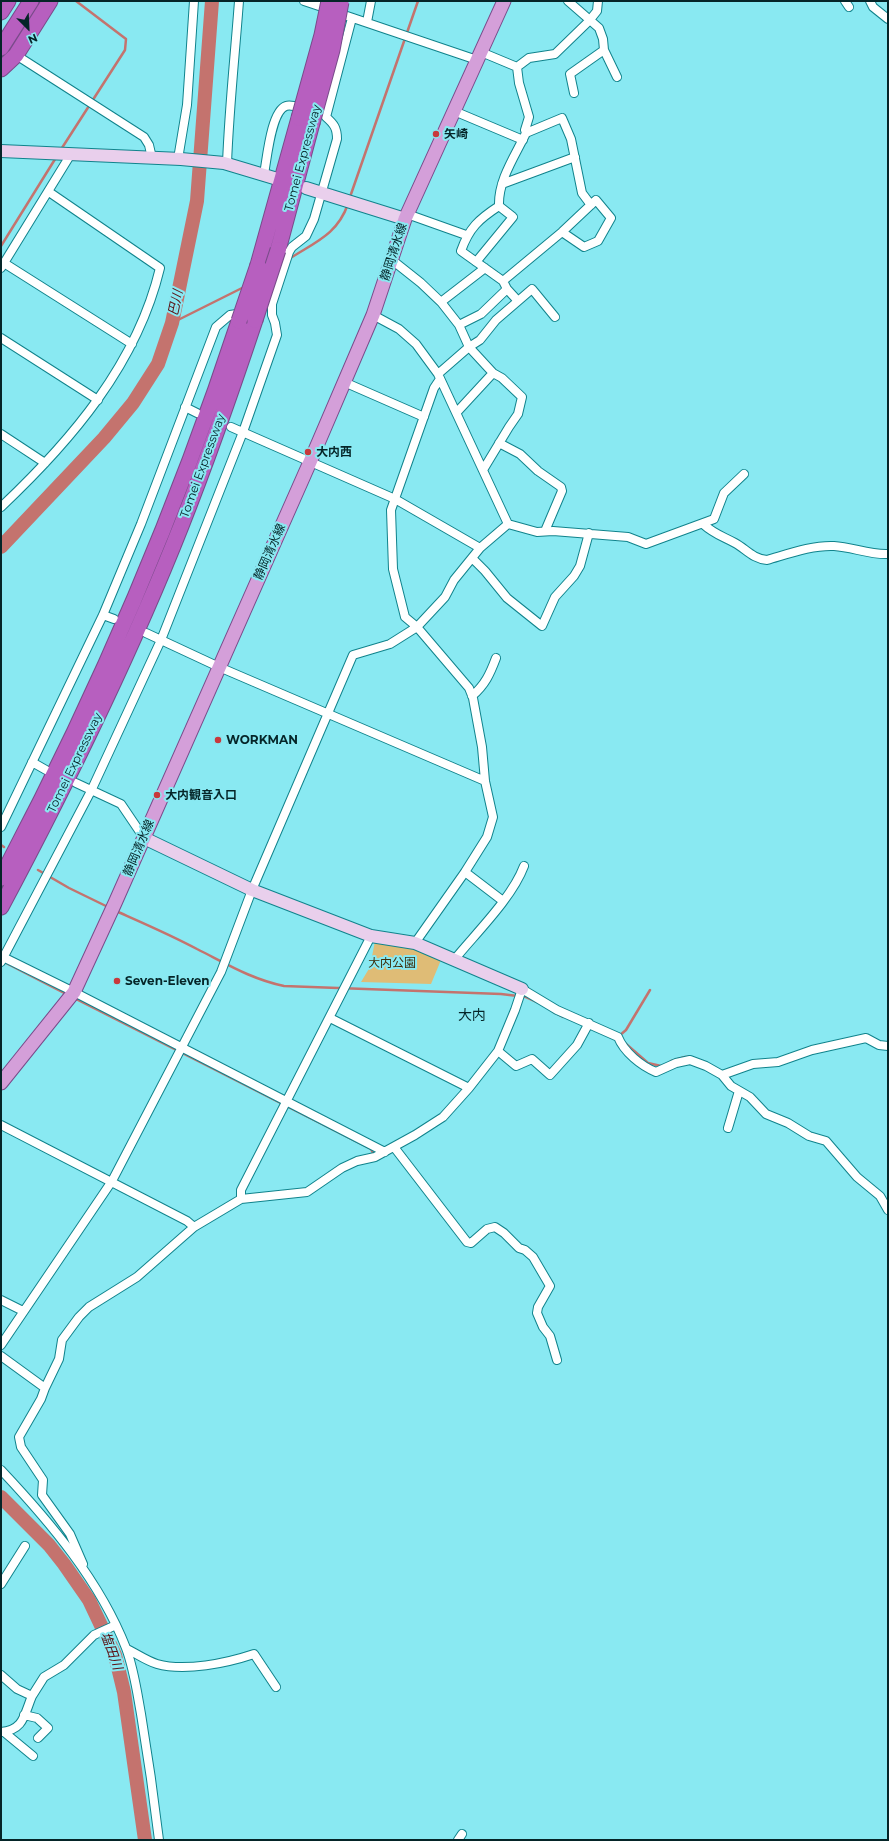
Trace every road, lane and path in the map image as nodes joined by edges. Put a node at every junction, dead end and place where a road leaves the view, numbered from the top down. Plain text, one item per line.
1 (8, 1) edge
2 (19, 1) edge
3 (31, 1) edge
4 (42, 1) edge
5 (50, 1) edge
6 (194, 1) edge
7 (239, 1) edge
8 (304, 1) edge
9 (337, 1) edge
10 (371, 1) edge
11 (504, 1) edge
12 (568, 1) edge
13 (598, 1) edge
14 (870, 1) edge
15 (1, 12) edge
16 (352, 18) junction
17 (888, 19) edge
18 (589, 21) junction
19 (367, 22) junction
20 (1, 30) edge
21 (1, 48) edge
22 (604, 50) junction
23 (16, 55) junction
24 (479, 56) junction
25 (1, 66) edge
26 (517, 67) junction
27 (1, 69) edge
28 (617, 77) dead end
29 (574, 93) dead end
30 (454, 111) junction
31 (312, 120) junction
32 (524, 136) junction
33 (1, 150) edge
34 (71, 154) junction
35 (575, 157) junction
36 (152, 158) junction
37 (180, 159) junction
38 (225, 163) junction
39 (269, 176) joint
40 (502, 184) junction
41 (306, 188) dead end
42 (49, 192) junction
43 (321, 192) junction
44 (591, 205) junction
45 (499, 206) junction
46 (406, 217) junction
47 (562, 232) junction
48 (466, 235) junction
49 (283, 251) junction
50 (392, 260) junction
51 (476, 262) junction
52 (2, 265) edge
53 (485, 268) junction
54 (503, 281) junction
55 (507, 290) junction
56 (518, 301) junction
57 (440, 302) junction
58 (272, 315) junction
59 (373, 315) junction
60 (555, 317) dead end
61 (459, 325) junction
62 (1, 338) edge
63 (132, 344) junction
64 (469, 347) junction
65 (493, 373) junction
66 (439, 377) junction
67 (344, 382) junction
68 (98, 400) junction
69 (185, 407) junction
70 (457, 412) junction
71 (197, 413) dead end
72 (424, 418) junction
73 (231, 428) dead end
74 (243, 432) junction
75 (1, 434) edge
76 (499, 443) junction
77 (310, 462) junction
78 (45, 463) junction
79 (483, 470) junction
80 (744, 474) dead end
81 (395, 499) junction
82 (1, 507) edge
83 (508, 524) junction
84 (703, 524) junction
85 (545, 531) junction
86 (589, 533) junction
87 (480, 548) junction
88 (888, 554) edge
89 (472, 558) junction
90 (103, 615) junction
91 (114, 620) dead end
92 (417, 627) junction
93 (146, 633) dead end
94 (161, 640) junction
95 (496, 658) dead end
96 (219, 667) junction
97 (472, 696) junction
98 (328, 713) junction
99 (32, 762) junction
100 (46, 770) dead end
101 (485, 781) junction
102 (76, 783) dead end
103 (91, 791) junction
104 (1, 827) edge
105 (144, 838) junction
106 (524, 866) dead end
107 (465, 872) junction
108 (1, 878) edge
109 (252, 890) junction
110 (503, 901) junction
111 (1, 907) edge
112 (371, 936) junction
113 (415, 943) junction
114 (2, 959) edge
115 (454, 960) junction
116 (522, 989) junction
117 (74, 992) junction
118 (330, 1018) junction
119 (590, 1023) junction
120 (888, 1046) edge
121 (181, 1047) junction
122 (498, 1051) junction
123 (722, 1075) junction
124 (1, 1082) edge
125 (469, 1088) junction
126 (739, 1091) junction
127 (288, 1101) junction
128 (1, 1125) edge
129 (728, 1128) dead end
130 (394, 1147) junction
131 (385, 1152) junction
132 (112, 1181) junction
133 (241, 1199) junction
134 (888, 1210) edge
135 (194, 1227) junction
136 (1, 1300) edge
137 (23, 1311) junction
138 (1, 1345) edge
139 (1, 1356) edge
140 (557, 1360) dead end
141 (45, 1388) junction
142 (1, 1470) edge
143 (25, 1546) dead end
144 (89, 1578) junction
145 (1, 1584) edge
146 (114, 1626) junction
147 (127, 1649) junction
148 (1, 1675) edge
149 (276, 1687) dead end
150 (32, 1696) junction
151 (24, 1715) junction
152 (2, 1732) edge
153 (38, 1738) dead end
154 (33, 1756) dead end
155 (159, 1840) edge

1 - 15 highway
2 - 20 highway
3 - 21 highway
4 - 25 highway
5 - 23 highway
6 - 37 street
7 - 38 street
8 - 16 street
9 - 31 highway, Tomei Expressway, bridge
10 - 19 street
11 - 24 main road, 静岡清水線
12 - 18 street
13 - 18 street
14 - 17 street
16 - 19 street
16 - 31 street
18 - 22 street
18 - 26 street
19 - 24 street
22 - 28 street
22 - 29 street
23 - 27 highway
23 - 36 street
24 - 26 street
24 - 30 main road, 静岡清水線
26 - 32 street
30 - 32 street
30 - 46 main road, 静岡清水線
31 - 39 street
31 - 43 street
31 - 49 highway, Tomei Expressway
31 - 108 highway, Tomei Expressway, bridge
32 - 35 street
32 - 40 street
33 - 34 street
34 - 36 street
34 - 42 street
35 - 40 street
35 - 44 street
36 - 37 street
37 - 38 street
38 - 39 street
40 - 45 street
41 - 43 street
42 - 52 street
42 - 63 street
43 - 46 street
43 - 49 street
44 - 47 street
44 - 47 street
45 - 48 street
45 - 51 street
46 - 48 street
46 - 50 main road, 静岡清水線
47 - 54 street
48 - 51 street
49 - 58 street
49 - 111 highway, Tomei Expressway, bridge
50 - 57 street
50 - 59 main road, 静岡清水線
51 - 53 street
52 - 63 street
53 - 54 street
53 - 57 street
54 - 55 street
55 - 56 street
55 - 61 street
56 - 60 street
56 - 64 street
57 - 61 street
58 - 69 street
58 - 74 street
59 - 66 street
59 - 67 main road, 静岡清水線
61 - 64 street
62 - 68 street
63 - 68 street
64 - 65 street
64 - 66 street
65 - 70 street
65 - 76 street
66 - 70 street
66 - 72 street
67 - 72 street
67 - 77 main road, 静岡清水線
68 - 78 street
69 - 71 street
69 - 90 street
70 - 79 street
72 - 81 street
73 - 74 street
74 - 77 street
74 - 94 street
75 - 78 street
76 - 79 street
76 - 85 street
77 - 81 street
77 - 96 main road, 静岡清水線
78 - 82 street
79 - 83 street
80 - 84 street
81 - 87 street
81 - 92 street
83 - 85 street
83 - 87 street
84 - 86 street
84 - 88 street
85 - 86 street
86 - 89 street
87 - 89 street
89 - 92 street
90 - 91 street
90 - 99 street
92 - 97 street
92 - 98 street
93 - 94 street
94 - 96 street
94 - 103 street
95 - 97 street
96 - 98 street
96 - 105 main road, 静岡清水線
97 - 101 street
98 - 101 street
98 - 109 street
99 - 100 street
99 - 104 street
101 - 107 street
102 - 103 street
103 - 105 street
103 - 114 street
105 - 109 street
105 - 117 main road, 静岡清水線
106 - 110 street
107 - 110 street
107 - 113 street
109 - 112 street
109 - 121 street
110 - 115 street
112 - 113 street
112 - 118 street
113 - 115 street
114 - 117 street
115 - 116 street
116 - 119 street
116 - 122 street
117 - 121 street
117 - 124 main road, 静岡清水線
118 - 125 street
118 - 127 street
119 - 122 street
119 - 123 street
120 - 123 street
121 - 127 street
121 - 132 street
122 - 125 street
123 - 126 street
125 - 130 street
126 - 129 street
126 - 134 street
127 - 131 street
127 - 133 street
128 - 132 street
130 - 131 street
130 - 140 street
131 - 133 street
132 - 135 street
132 - 137 street
133 - 135 street
135 - 141 street
136 - 137 street
137 - 138 street
139 - 141 street
141 - 144 street
142 - 144 street
143 - 145 street
144 - 146 street
146 - 147 street
146 - 150 street
147 - 149 street
147 - 155 street
148 - 150 street
150 - 151 street
151 - 152 street
151 - 153 street
152 - 154 street

